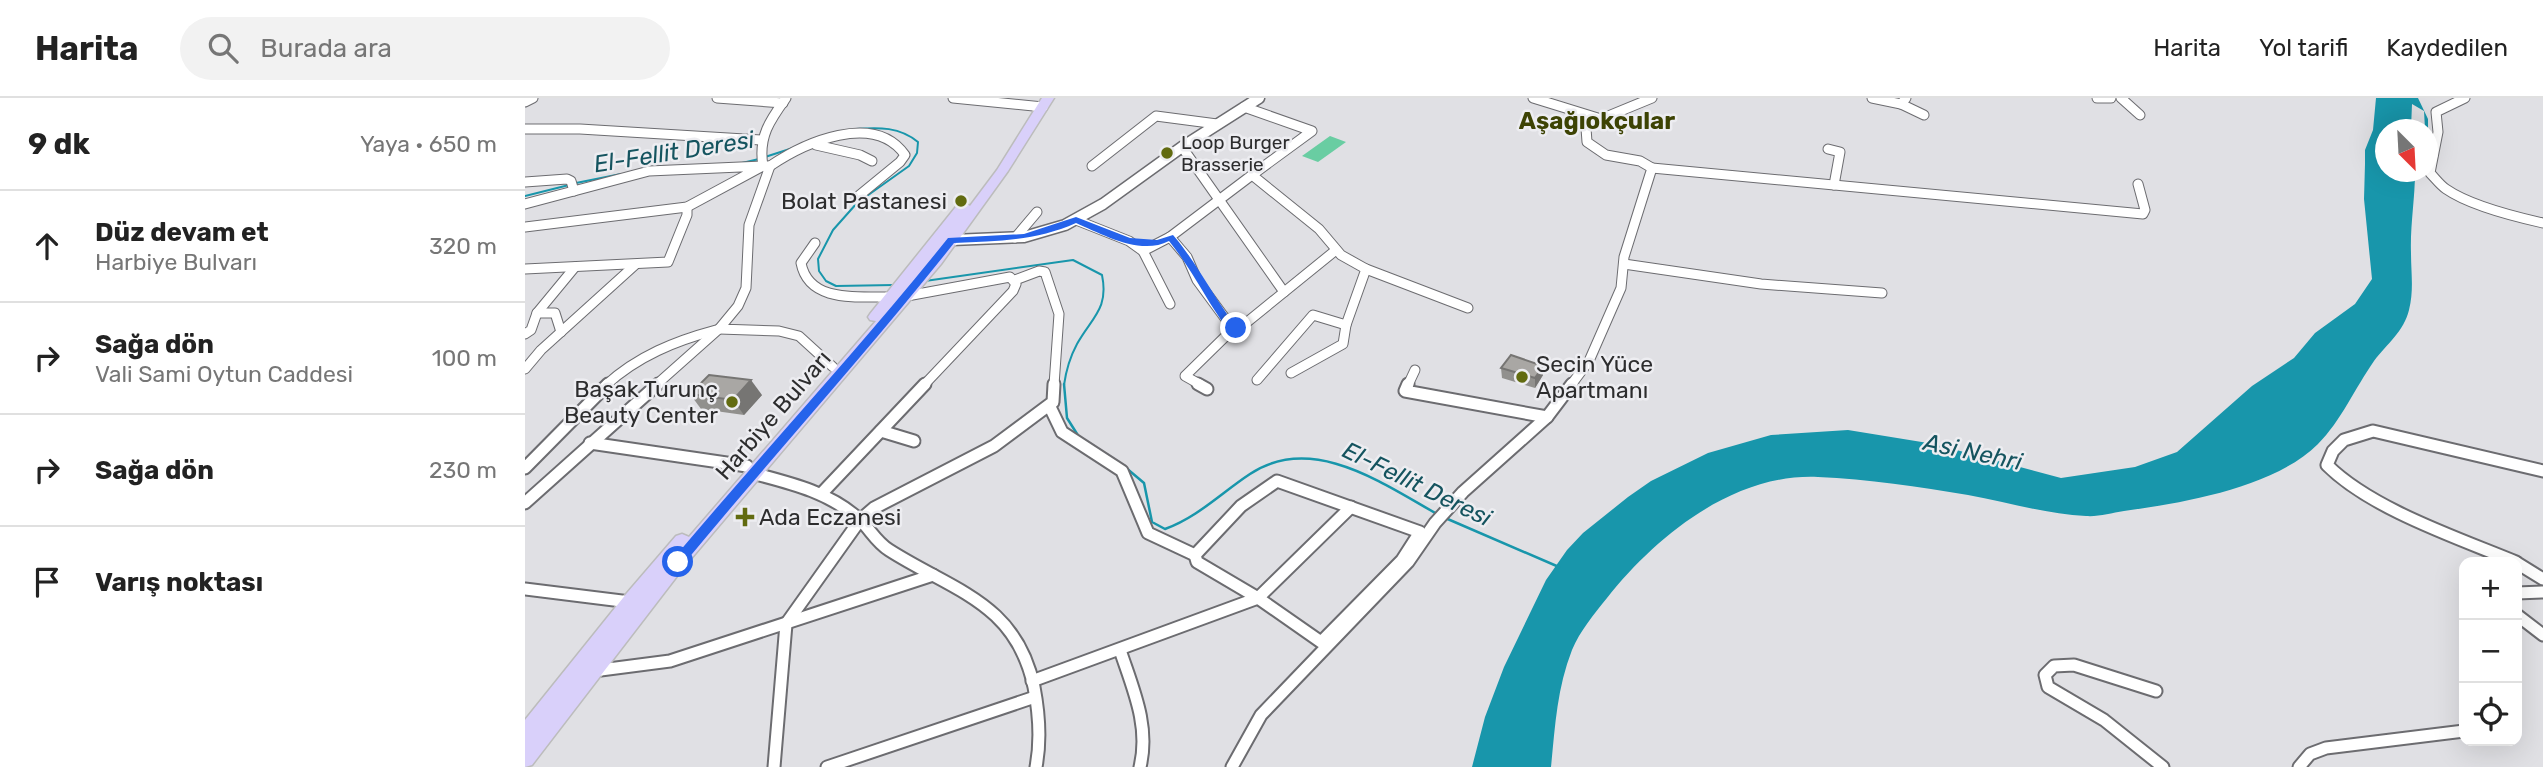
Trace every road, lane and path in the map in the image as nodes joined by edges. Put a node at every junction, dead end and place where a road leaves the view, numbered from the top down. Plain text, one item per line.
1 (533, 98) edge
2 (717, 98) edge
3 (953, 98) edge
4 (1259, 98) edge
5 (1534, 98) edge
6 (1652, 98) edge
7 (1873, 98) edge
8 (2097, 98) edge
9 (2111, 98) edge
10 (2120, 98) edge
11 (2465, 98) edge
12 (784, 100) edge
13 (1903, 101) edge
14 (525, 102) edge
15 (1040, 102) edge
16 (1244, 107) junction
17 (1924, 115) dead end
18 (2140, 115) dead end
19 (1595, 119) junction
20 (1217, 124) junction
21 (525, 129) edge
22 (761, 140) junction
23 (816, 145) junction
24 (1182, 147) junction
25 (1828, 149) dead end
26 (763, 161) junction
27 (872, 161) dead end
28 (1092, 166) dead end
29 (1652, 168) junction
30 (1252, 175) junction
31 (525, 182) edge
32 (2138, 184) dead end
33 (1834, 185) junction
34 (573, 186) junction
35 (856, 198) dead end
36 (1219, 198) junction
37 (525, 204) edge
38 (687, 207) junction
39 (1037, 212) dead end
40 (1076, 220) junction
41 (2543, 223) edge
42 (525, 227) edge
43 (1170, 237) junction
44 (1015, 238) junction
45 (952, 240) junction
46 (1129, 241) junction
47 (815, 243) dead end
48 (1158, 243) junction
49 (1336, 250) junction
50 (1143, 251) junction
51 (1624, 264) junction
52 (635, 265) junction
53 (575, 267) junction
54 (525, 269) edge
55 (1366, 269) junction
56 (1015, 280) junction
57 (1284, 292) junction
58 (1882, 293) dead end
59 (899, 296) junction
60 (1170, 303) dead end
61 (1468, 308) dead end
62 (537, 313) junction
63 (1346, 325) junction
64 (719, 329) junction
65 (1233, 329) junction
66 (561, 332) junction
67 (525, 334) edge
68 (833, 367) junction
69 (525, 369) edge
70 (1415, 370) dead end
71 (1291, 373) dead end
72 (1257, 380) dead end
73 (1207, 389) dead end
74 (1050, 407) junction
75 (1547, 417) junction
76 (881, 431) junction
77 (914, 441) dead end
78 (590, 443) junction
79 (525, 468) edge
80 (750, 470) junction
81 (2543, 471) edge
82 (822, 494) junction
83 (525, 503) edge
84 (1351, 507) junction
85 (860, 520) junction
86 (1195, 555) junction
87 (2505, 557) edge
88 (2522, 566) edge
89 (933, 575) junction
90 (2543, 579) edge
91 (525, 589) edge
92 (2543, 592) edge
93 (2522, 593) edge
94 (1258, 598) junction
95 (630, 602) junction
96 (2522, 619) edge
97 (786, 624) junction
98 (2543, 635) edge
99 (1120, 650) junction
100 (593, 671) junction
101 (1032, 681) junction
102 (2156, 691) dead end
103 (1035, 696) junction
104 (2459, 732) edge
105 (525, 735) edge
106 (525, 758) edge
107 (774, 767) edge
108 (827, 767) edge
109 (1036, 767) edge
110 (1140, 767) edge
111 (1231, 767) edge
112 (2163, 767) edge
113 (2299, 767) edge

1 - 14 street
2 - 12 street
3 - 15 street
4 - 16 street
5 - 19 street
6 - 19 street
7 - 13 street
8 - 9 street
10 - 18 street
11 - 41 street
12 - 22 street
13 - 17 street
15 - 45 main road, Harbiye Bulvarı
15 - 59 main road, Harbiye Bulvarı
16 - 20 street
16 - 30 street
19 - 29 street
20 - 24 street
20 - 28 street
21 - 22 street
22 - 26 street
23 - 26 street
23 - 27 street
23 - 35 street
24 - 36 street
24 - 40 street
25 - 33 street
26 - 34 street
26 - 38 street
26 - 64 street
29 - 33 street
29 - 51 street
30 - 36 street
30 - 49 street
31 - 34 street
32 - 33 street
34 - 37 street
36 - 43 street
36 - 57 street
38 - 42 street
38 - 52 street
39 - 44 street
40 - 44 street
40 - 46 street
43 - 48 street
43 - 65 street
44 - 45 street
45 - 59 main road, Harbiye Bulvarı
46 - 48 street
46 - 50 street
47 - 59 street
48 - 50 street
49 - 55 street
49 - 57 street
50 - 60 street
51 - 58 street
51 - 75 street
52 - 53 street
52 - 66 street
53 - 54 street
53 - 62 street
55 - 61 street
55 - 63 street
56 - 59 street
56 - 74 street
56 - 76 street
57 - 65 street
59 - 68 main road, Harbiye Bulvarı
59 - 80 main road, Harbiye Bulvarı
62 - 66 street
62 - 67 street
63 - 71 street
63 - 72 street
64 - 68 street
64 - 78 street
64 - 79 street
65 - 73 street
66 - 69 street
68 - 80 main road, Harbiye Bulvarı
70 - 75 street
74 - 85 street
74 - 86 street
75 - 111 street
76 - 77 street
76 - 82 street
78 - 80 street
78 - 83 street
80 - 82 street
80 - 95 main road, Harbiye Bulvarı
80 - 100 main road, Harbiye Bulvarı
81 - 87 street
82 - 85 street
84 - 86 street
84 - 94 street
84 - 94 street
85 - 89 street
85 - 97 street
86 - 94 street
88 - 90 street
89 - 97 street
89 - 101 street
91 - 95 street
92 - 93 street
94 - 99 street
95 - 105 main road, Harbiye Bulvarı
96 - 98 street
97 - 100 street
97 - 107 street
99 - 101 street
99 - 110 street
100 - 106 main road, Harbiye Bulvarı
101 - 103 street
102 - 112 street
103 - 108 street
103 - 109 street
104 - 113 street

